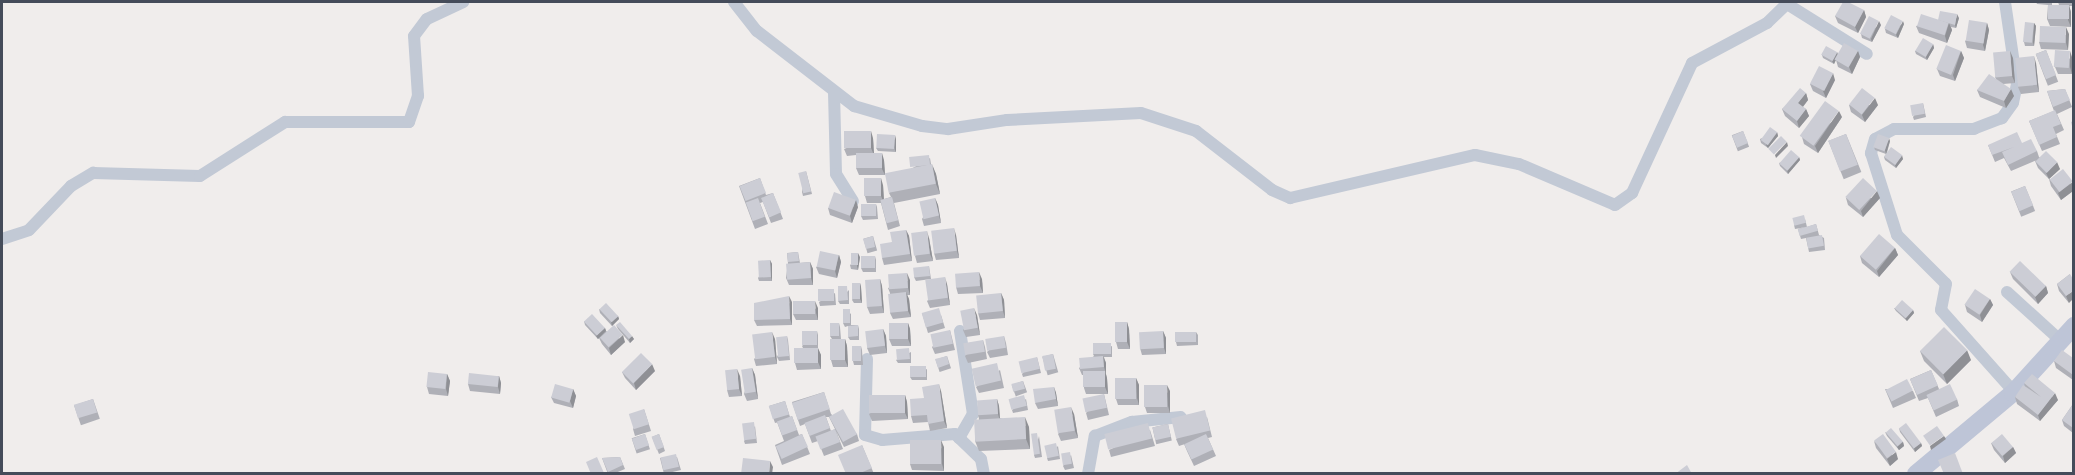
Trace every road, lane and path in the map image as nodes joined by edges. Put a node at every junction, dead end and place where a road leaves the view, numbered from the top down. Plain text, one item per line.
1 (463, 2) edge
2 (734, 2) edge
3 (2005, 2) edge
4 (1788, 3) edge
5 (1867, 54) dead end
6 (834, 92) junction
7 (853, 201) edge
8 (2, 239) edge
9 (2007, 292) dead end
10 (2073, 326) edge
11 (960, 331) edge
12 (2060, 340) junction
13 (867, 359) dead end
14 (2014, 392) junction
15 (1181, 417) edge
16 (959, 438) junction
17 (984, 474) edge
18 (1088, 474) edge
19 (1916, 474) edge

1 - 8 street
2 - 6 street
3 - 14 street
4 - 5 street
4 - 6 street
6 - 7 street
9 - 12 street
10 - 12 street
11 - 16 street
12 - 14 street
13 - 16 street
14 - 19 street
15 - 18 street
16 - 17 street

